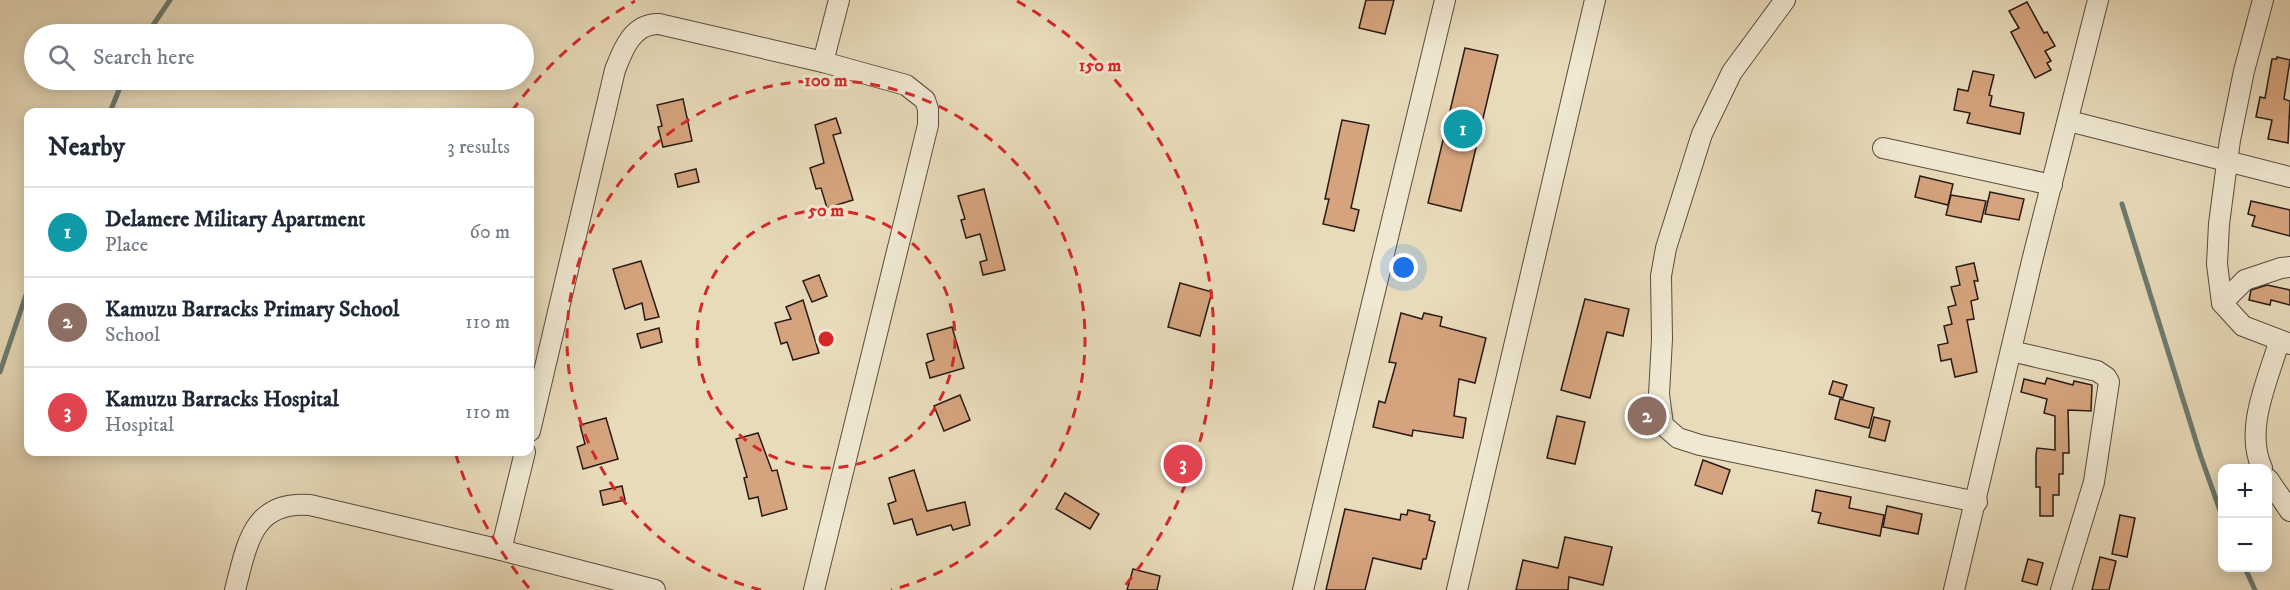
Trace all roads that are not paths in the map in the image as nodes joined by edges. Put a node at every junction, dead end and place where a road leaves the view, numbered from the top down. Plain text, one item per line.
1 (839, 0) edge
2 (1446, 0) edge
3 (1594, 0) edge
4 (1785, 0) edge
5 (2098, 0) edge
6 (2263, 0) edge
7 (823, 62) junction
8 (2069, 121) junction
9 (1883, 148) dead end
10 (2228, 161) junction
11 (2290, 177) edge
12 (2052, 185) junction
13 (2290, 267) edge
14 (2222, 303) junction
15 (2285, 343) edge
16 (2011, 351) junction
17 (534, 414) edge
18 (524, 456) edge
19 (2261, 464) edge
20 (2272, 488) edge
21 (1977, 502) junction
22 (2290, 511) edge
23 (501, 550) junction
24 (235, 590) edge
25 (655, 590) edge
26 (814, 590) edge
27 (1303, 590) edge
28 (1457, 590) edge
29 (1954, 590) edge
30 (2061, 590) edge

1 - 7 street
2 - 27 street
3 - 28 street
4 - 21 street
5 - 8 street
6 - 10 street
7 - 17 street
7 - 26 street
8 - 10 street
8 - 12 street
9 - 12 street
10 - 11 street
10 - 14 street
12 - 16 street
13 - 14 street
14 - 15 street
15 - 19 street
16 - 21 street
16 - 30 street
18 - 23 street
20 - 22 street
21 - 29 street
23 - 24 street
23 - 25 street

